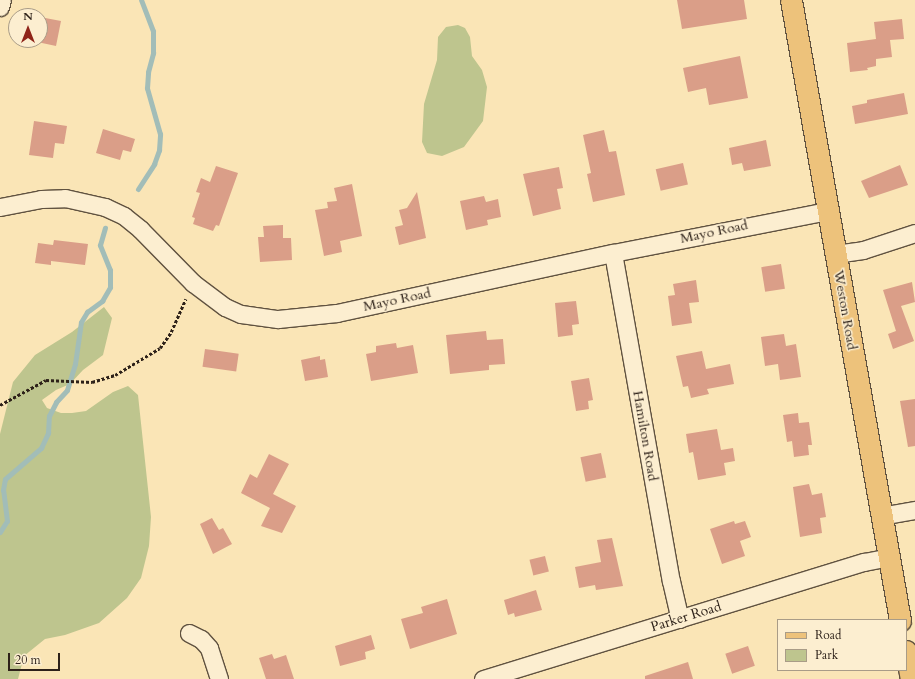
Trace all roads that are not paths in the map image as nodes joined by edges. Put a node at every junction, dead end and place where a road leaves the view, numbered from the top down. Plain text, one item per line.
1 (2, 0) edge
2 (791, 0) edge
3 (0, 7) edge
4 (0, 207) edge
5 (828, 211) junction
6 (915, 234) edge
7 (613, 253) junction
8 (835, 254) junction
9 (915, 510) edge
10 (881, 516) junction
11 (889, 557) junction
12 (680, 619) junction
13 (900, 619) edge
14 (190, 633) dead end
15 (907, 657) edge
16 (219, 679) edge
17 (483, 679) edge
18 (911, 679) edge

1 - 3 street
2 - 5 main road, Weston Road
4 - 7 street, Mayo Road
5 - 7 street, Mayo Road
5 - 8 main road, Weston Road
6 - 8 street
7 - 12 street, Hamilton Road
8 - 10 main road, Weston Road
9 - 10 street
10 - 11 main road, Weston Road
11 - 12 street, Parker Road
11 - 13 main road, Weston Road
12 - 17 street, Parker Road
14 - 16 street
15 - 18 main road

